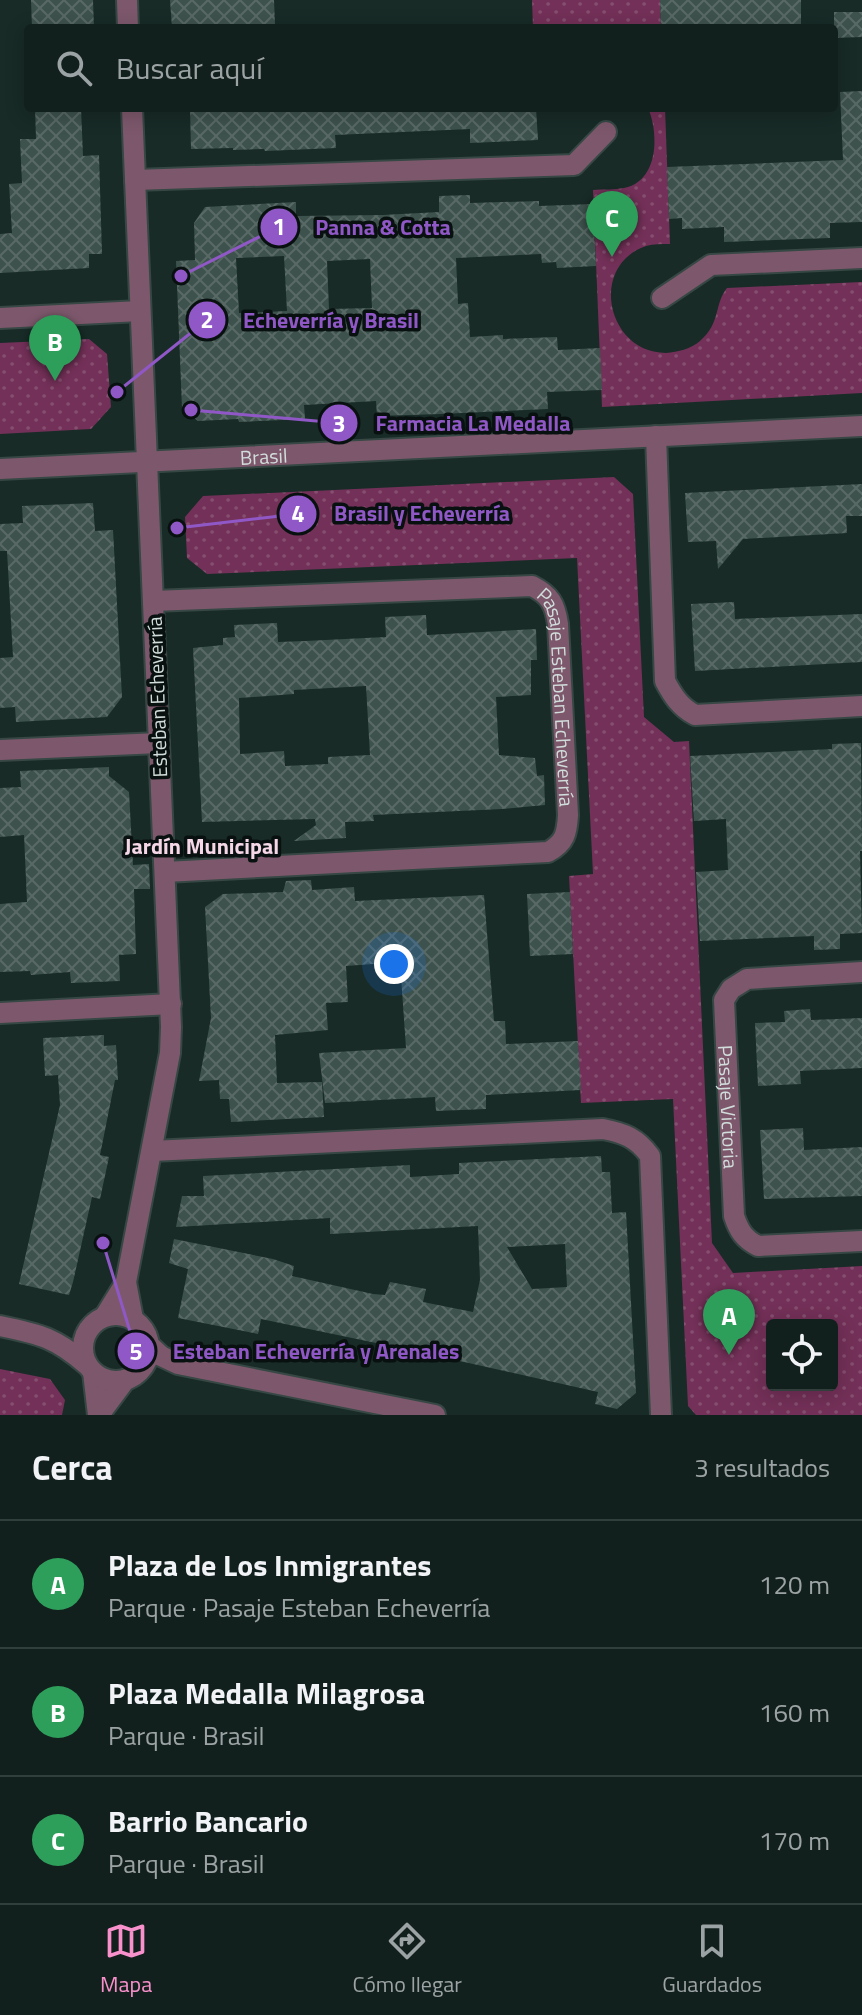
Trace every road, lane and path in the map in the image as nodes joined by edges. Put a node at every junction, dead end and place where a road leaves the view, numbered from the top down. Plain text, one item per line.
1 (127, 0) edge
2 (128, 24) edge
3 (132, 112) edge
4 (606, 132) dead end
5 (135, 180) junction
6 (862, 258) edge
7 (662, 298) dead end
8 (140, 311) junction
9 (0, 318) edge
10 (862, 426) edge
11 (656, 436) junction
12 (146, 462) junction
13 (0, 469) edge
14 (153, 601) junction
15 (862, 706) edge
16 (159, 743) junction
17 (0, 750) edge
18 (165, 872) junction
19 (862, 972) edge
20 (171, 1004) junction
21 (0, 1013) edge
22 (152, 1151) junction
23 (862, 1241) edge
24 (126, 1282) junction
25 (133, 1319) junction
26 (98, 1321) junction
27 (0, 1326) edge
28 (44, 1335) junction
29 (150, 1346) junction
30 (178, 1364) junction
31 (90, 1368) junction
32 (130, 1378) junction
33 (99, 1415) edge
34 (435, 1415) edge
35 (661, 1415) edge

1 - 2 street
3 - 5 street, Esteban Echeverría
4 - 5 street
5 - 8 street, Esteban Echeverría
6 - 7 street
8 - 9 street
8 - 12 street, Esteban Echeverría
10 - 11 street, Brasil
11 - 12 street, Brasil
11 - 15 street
12 - 13 street, Brasil
12 - 14 street, Esteban Echeverría
14 - 16 street, Esteban Echeverría
14 - 18 street, Pasaje Esteban Echeverría
16 - 17 street
16 - 18 street, Esteban Echeverría
18 - 20 street, Esteban Echeverría
19 - 23 street, Pasaje Victoria
20 - 21 street
20 - 22 street, Esteban Echeverría
22 - 24 street, Esteban Echeverría
22 - 35 street
24 - 25 street, Esteban Echeverría
24 - 26 street, Esteban Echeverría
25 - 26 street
25 - 29 street
26 - 28 street
26 - 31 street
27 - 28 street
28 - 31 street
29 - 30 street
29 - 32 street
30 - 32 street
30 - 34 street
31 - 32 street
31 - 33 street
32 - 33 street

